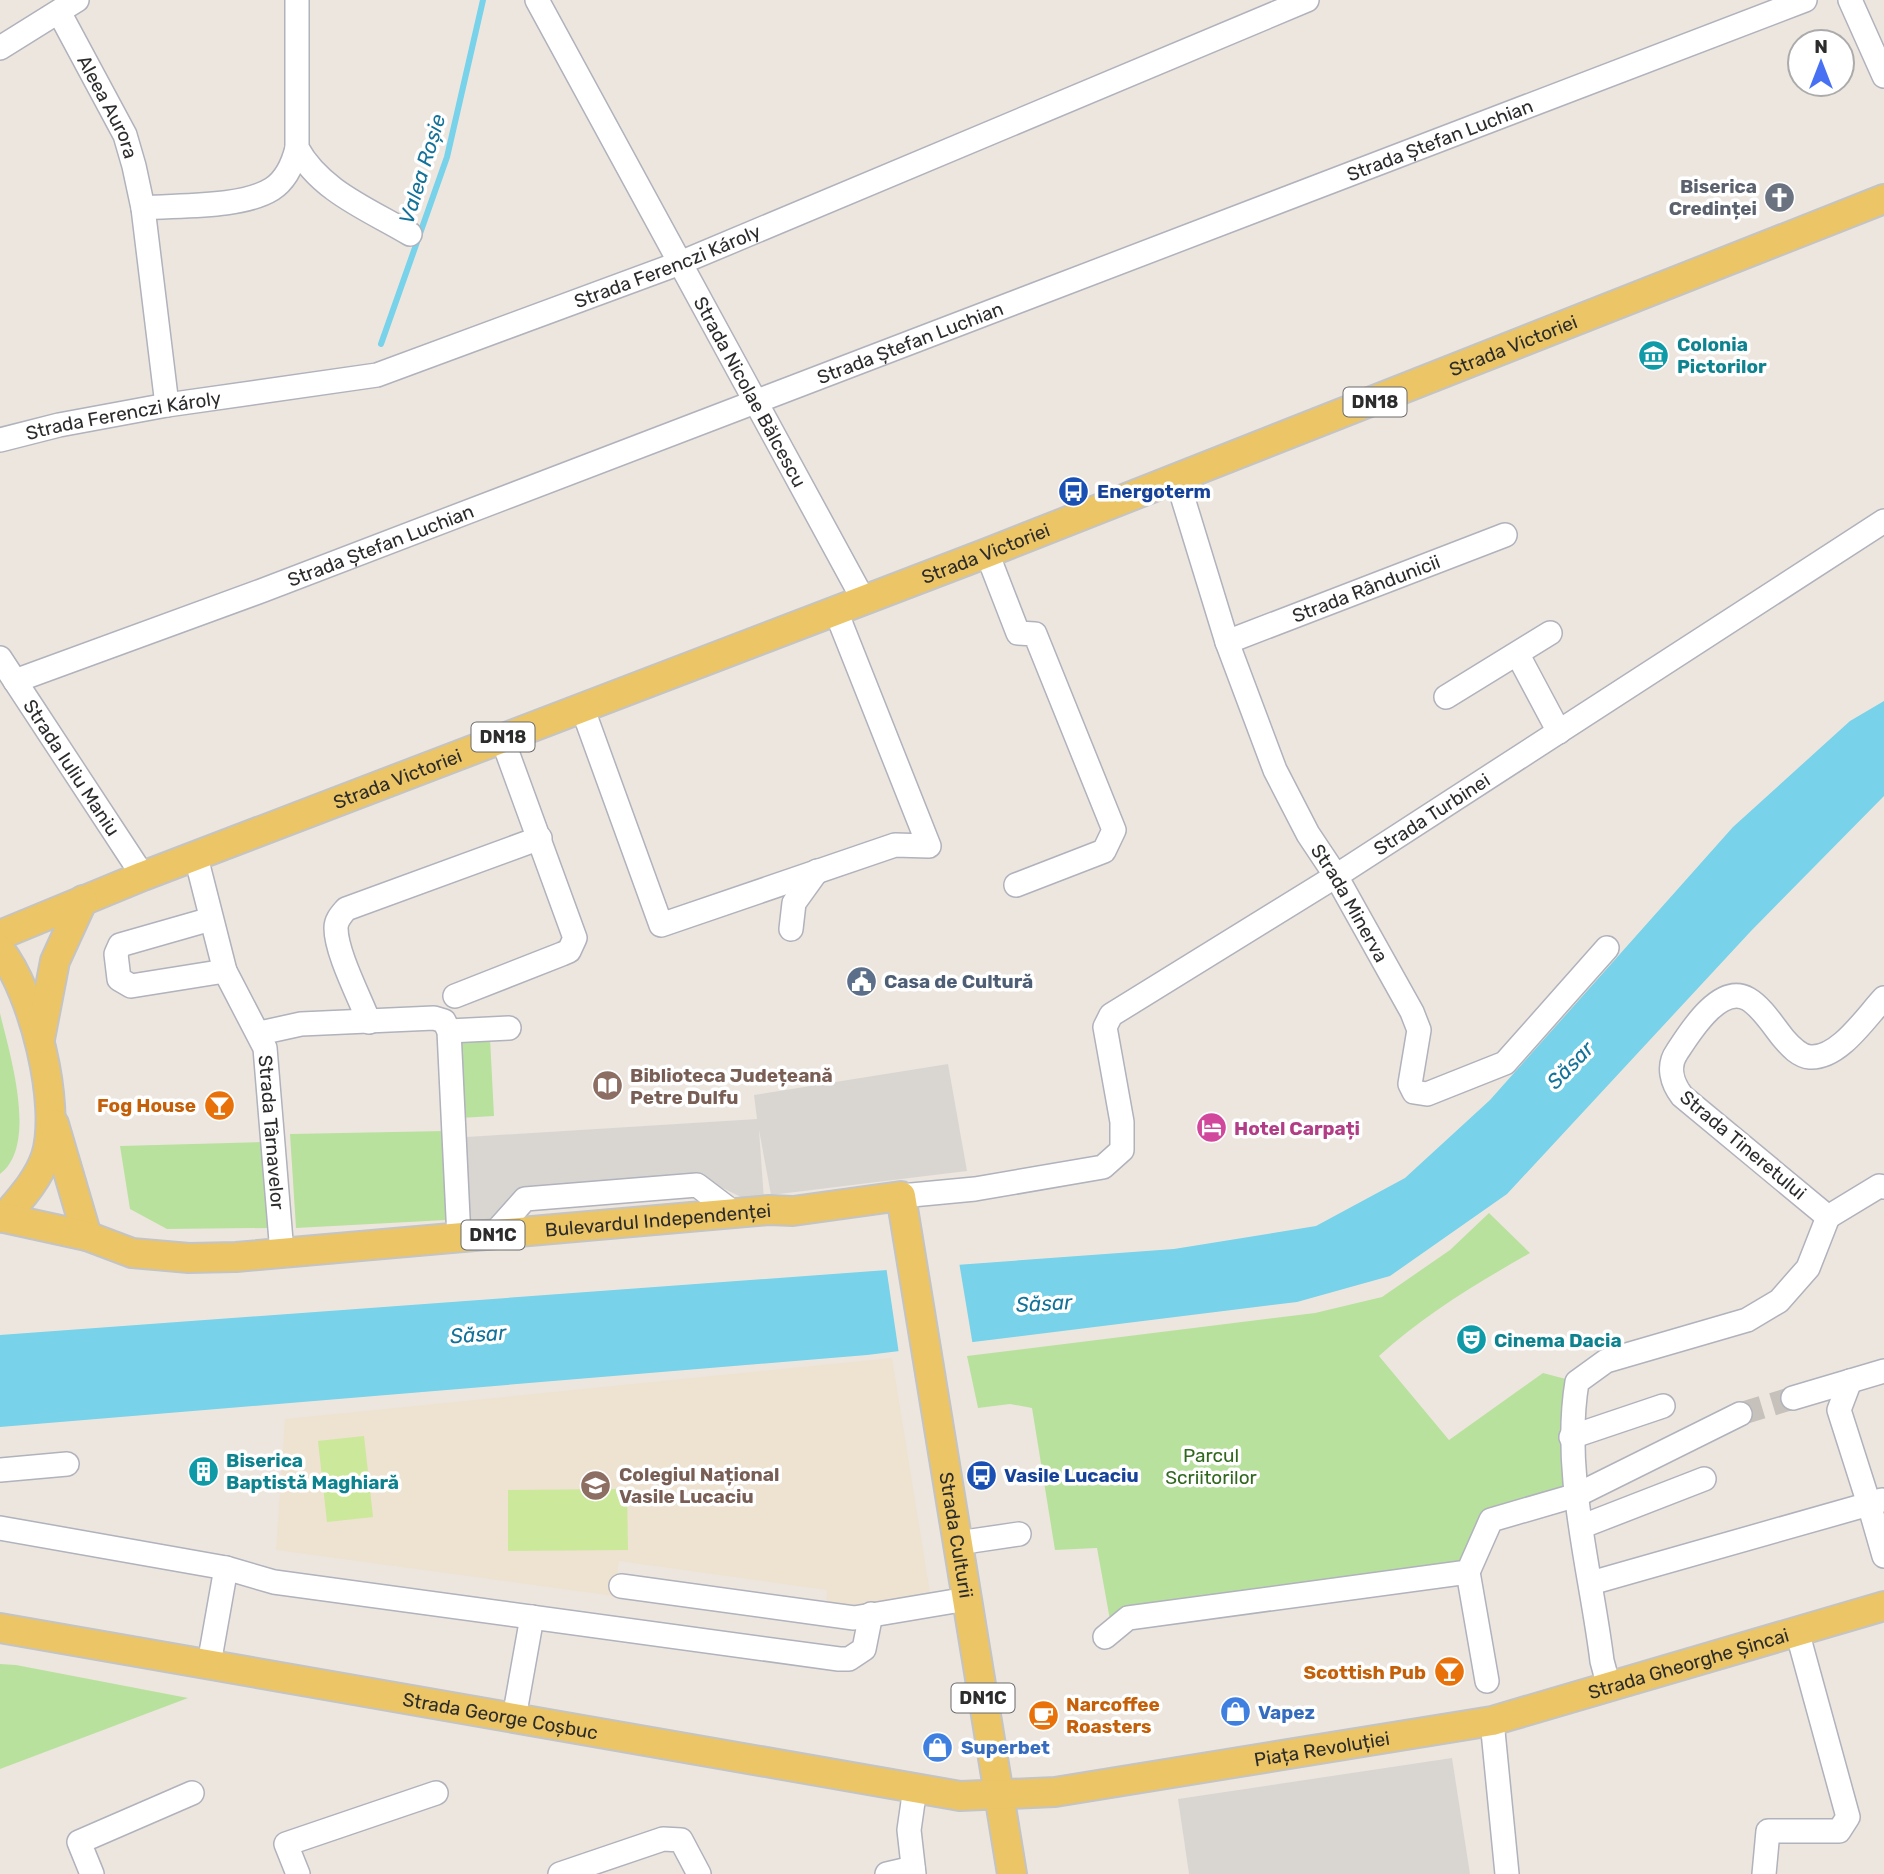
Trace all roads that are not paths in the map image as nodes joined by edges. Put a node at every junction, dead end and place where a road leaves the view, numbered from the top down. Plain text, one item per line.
1 (297, 0) edge
2 (537, 0) edge
3 (1307, 0) edge
4 (1805, 0) edge
5 (1850, 0) edge
6 (68, 6) edge
7 (0, 48) edge
8 (1884, 76) edge
9 (298, 148) junction
10 (1884, 199) edge
11 (143, 208) junction
12 (410, 234) dead end
13 (680, 264) junction
14 (754, 401) junction
15 (167, 405) junction
16 (0, 440) edge
17 (1177, 479) junction
18 (1884, 521) edge
19 (1505, 534) dead end
20 (987, 554) junction
21 (863, 599) junction
22 (835, 609) junction
23 (1550, 633) dead end
24 (1227, 642) junction
25 (1518, 655) junction
26 (0, 658) edge
27 (15, 681) junction
28 (1446, 697) dead end
29 (582, 707) junction
30 (1559, 732) junction
31 (502, 738) junction
32 (540, 838) junction
33 (196, 857) junction
34 (817, 870) junction
35 (144, 876) junction
36 (1336, 876) junction
37 (1016, 885) dead end
38 (83, 900) junction
39 (211, 919) junction
40 (791, 929) dead end
41 (0, 935) edge
42 (1607, 948) dead end
43 (0, 950) edge
44 (225, 971) junction
45 (455, 996) dead end
46 (1884, 998) edge
47 (369, 1022) junction
48 (509, 1028) dead end
49 (449, 1031) junction
50 (260, 1033) junction
51 (40, 1041) junction
52 (52, 1116) junction
53 (1103, 1167) joint
54 (1883, 1187) edge
55 (901, 1196) junction
56 (1828, 1217) junction
57 (1, 1218) edge
58 (87, 1236) junction
59 (459, 1238) junction
60 (282, 1253) junction
61 (1884, 1371) edge
62 (1850, 1381) junction
63 (1793, 1398) tunnel mouth
64 (1664, 1406) dead end
65 (1740, 1414) tunnel mouth
66 (1572, 1437) junction
67 (67, 1464) dead end
68 (0, 1470) edge
69 (1704, 1479) dead end
70 (1577, 1494) junction
71 (1877, 1502) edge
72 (1583, 1526) junction
73 (0, 1528) edge
74 (1019, 1534) dead end
75 (958, 1543) junction
76 (1884, 1556) edge
77 (226, 1568) junction
78 (1468, 1572) junction
79 (1591, 1583) junction
80 (621, 1586) dead end
81 (967, 1599) junction
82 (1884, 1606) edge
83 (872, 1614) junction
84 (532, 1617) junction
85 (0, 1628) edge
86 (1797, 1631) junction
87 (1105, 1637) dead end
88 (209, 1664) junction
89 (1487, 1681) dead end
90 (1609, 1687) junction
91 (514, 1718) junction
92 (1492, 1721) junction
93 (915, 1788) junction
94 (192, 1793) dead end
95 (436, 1793) dead end
96 (1000, 1797) junction
97 (913, 1871) edge
98 (92, 1874) edge
99 (298, 1874) edge
100 (560, 1874) edge
101 (699, 1874) edge
102 (887, 1874) edge
103 (1012, 1874) edge
104 (1507, 1874) edge
105 (1764, 1874) edge

1 - 9 street
2 - 13 street, Strada Nicolae Bălcescu
3 - 13 street, Strada Ferenczi Károly
4 - 14 street, Strada Ștefan Luchian
5 - 8 street
6 - 7 street
6 - 11 street, Aleea Aurora
9 - 11 street
9 - 12 street
10 - 17 main road, Strada Victoriei / DN18
11 - 15 street, Aleea Aurora
13 - 14 street, Strada Nicolae Bălcescu
13 - 15 street, Strada Ferenczi Károly
14 - 21 street, Strada Nicolae Bălcescu
14 - 27 street, Strada Ștefan Luchian
15 - 16 street, Strada Ferenczi Károly
17 - 20 main road, Strada Victoriei / DN18
17 - 24 street, Strada Minerva
18 - 30 street, Strada Turbinei
19 - 24 street, Strada Rândunicii
20 - 21 main road, Strada Victoriei / DN18
20 - 37 street
21 - 22 main road, Strada Victoriei / DN18
22 - 29 main road, Strada Victoriei / DN18
22 - 34 street
23 - 25 street
24 - 36 street, Strada Minerva
25 - 28 street
25 - 30 street
26 - 27 street, Strada Iuliu Maniu
27 - 35 street, Strada Iuliu Maniu
29 - 31 main road, Strada Victoriei / DN18
29 - 34 street
30 - 36 street, Strada Turbinei
31 - 32 street
31 - 33 main road, Strada Victoriei / DN18
32 - 45 street
32 - 47 street
33 - 35 main road, Strada Victoriei / DN18
33 - 39 street, Strada Târnavelor
34 - 40 street
35 - 38 main road, Strada Victoriei / DN18
36 - 42 street, Strada Minerva
36 - 53 street, Strada Turbinei
38 - 41 main road, Strada Victoriei / DN18
38 - 51 main road
39 - 44 street, Strada Târnavelor
39 - 44 street
43 - 51 main road, DN1C
44 - 50 street, Strada Târnavelor
46 - 56 street, Strada Tineretului
47 - 49 street
47 - 50 street
48 - 49 street
49 - 59 street
50 - 60 street, Strada Târnavelor
51 - 52 main road, DN1C
52 - 57 main road, DN1C
52 - 58 main road, DN1C
53 - 55 street, Bulevardul Independenței / DN1C
54 - 56 street
55 - 59 main road, Bulevardul Independenței / DN1C
55 - 75 main road, Strada Culturii / DN1C
56 - 66 street
57 - 58 main road, Bulevardul Independenței / DN1C
58 - 60 main road, Bulevardul Independenței / DN1C
59 - 60 main road, Bulevardul Independenței / DN1C
61 - 62 street
62 - 63 street
62 - 71 street
64 - 66 street
65 - 70 street
66 - 70 street
67 - 68 street
69 - 72 street
70 - 72 street
70 - 78 street
71 - 76 street
71 - 79 street
72 - 79 street
73 - 77 street
74 - 75 street
75 - 81 main road, Strada Culturii / DN1C
77 - 84 street
77 - 88 street
78 - 87 street
78 - 89 street
79 - 90 street
80 - 83 street
81 - 83 street
81 - 96 main road, Strada Culturii / DN1C
82 - 86 main road, Strada Gheorghe Șincai
83 - 84 street
84 - 91 street
85 - 88 main road, Strada George Coșbuc
86 - 90 main road, Strada Gheorghe Șincai
86 - 105 street
88 - 91 main road, Strada George Coșbuc
90 - 92 main road, Strada Gheorghe Șincai
91 - 93 main road, Strada George Coșbuc
92 - 96 main road, Piața Revoluției
92 - 104 street
93 - 96 main road, Strada George Coșbuc
93 - 97 street
94 - 98 street
95 - 99 street
96 - 103 main road, Strada Culturii / DN1C
97 - 102 street
100 - 101 street

